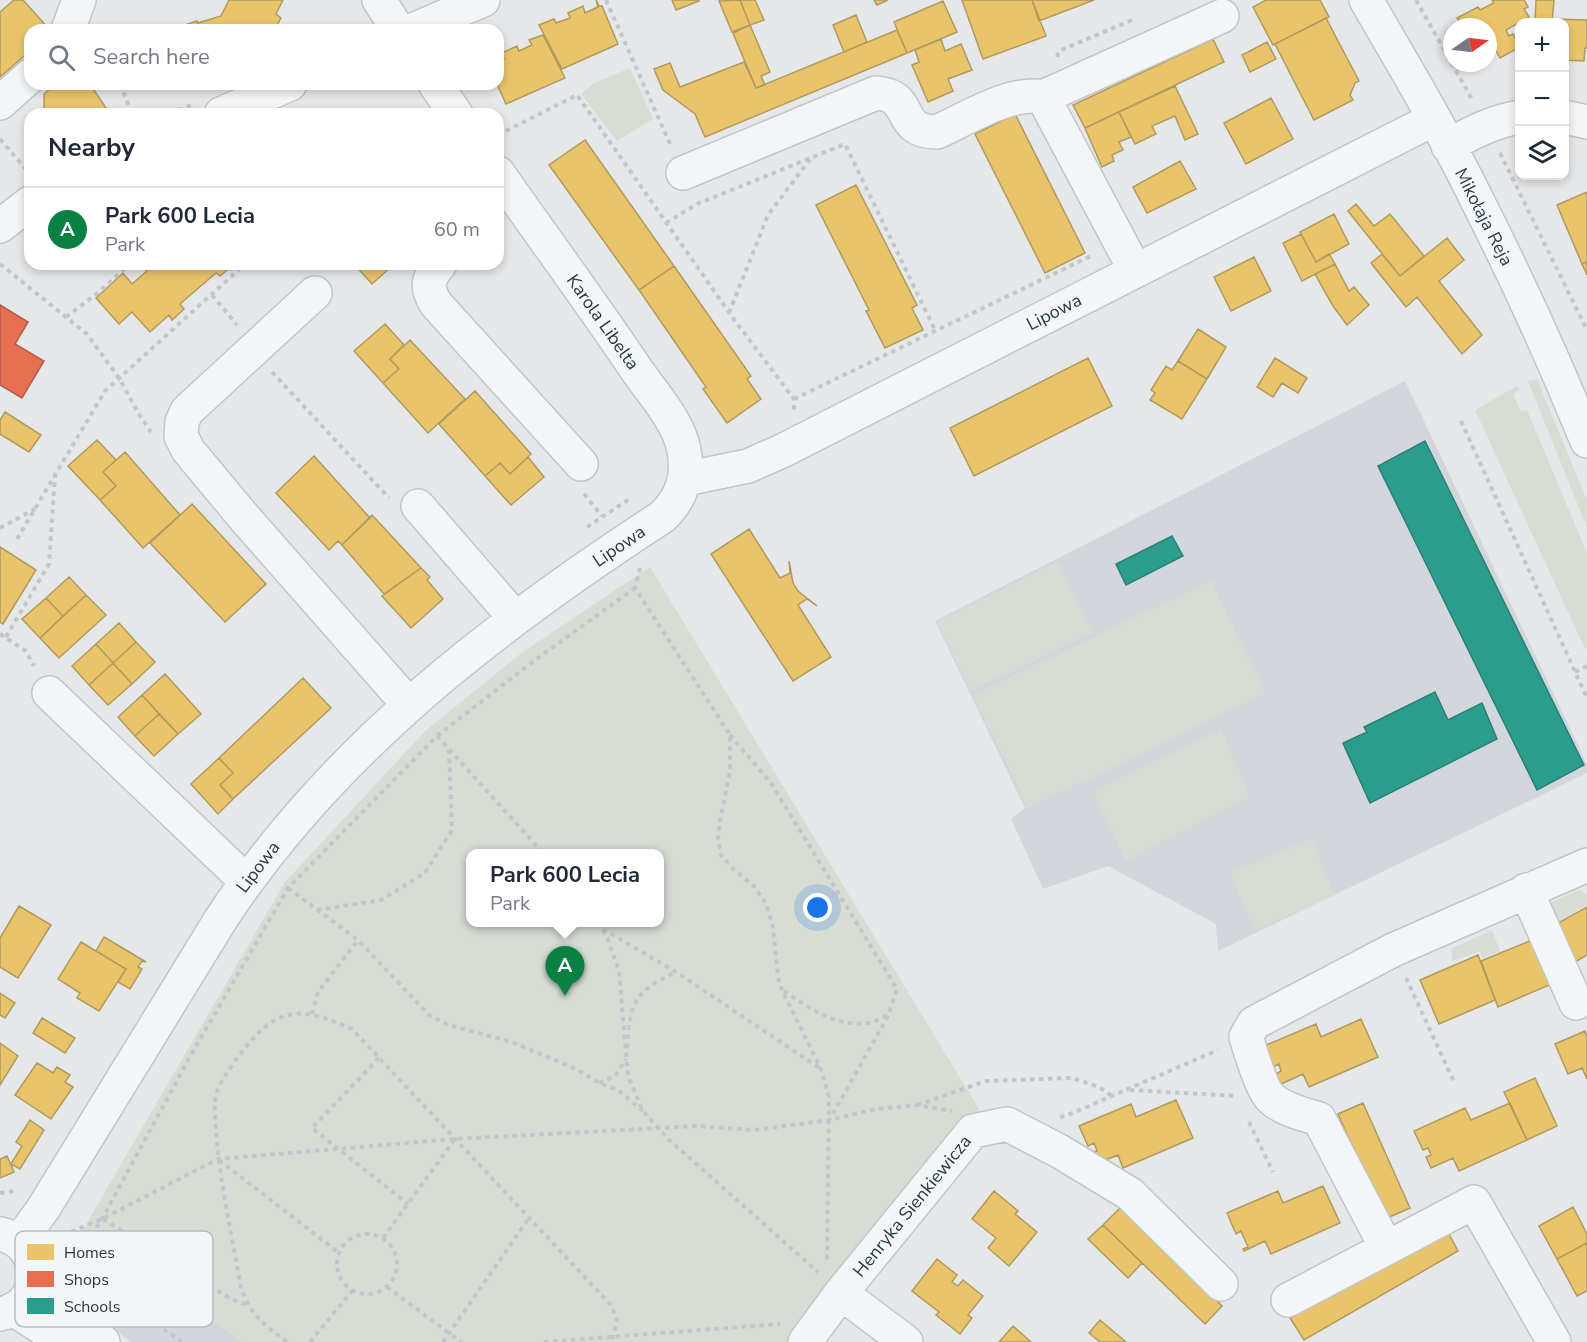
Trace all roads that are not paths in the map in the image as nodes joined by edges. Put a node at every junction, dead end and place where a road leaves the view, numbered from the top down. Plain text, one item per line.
1 (79, 0) edge
2 (379, 0) edge
3 (483, 0) edge
4 (1366, 0) edge
5 (1222, 16) dead end
6 (70, 24) edge
7 (394, 24) edge
8 (427, 24) edge
9 (24, 81) edge
10 (276, 90) edge
11 (439, 90) edge
12 (1043, 97) junction
13 (0, 103) edge
14 (235, 108) edge
15 (452, 108) edge
16 (1515, 118) edge
17 (1569, 118) edge
18 (1587, 122) edge
19 (1441, 132) junction
20 (683, 173) road end
21 (504, 195) edge
22 (24, 208) edge
23 (0, 226) edge
24 (435, 270) edge
25 (1135, 270) junction
26 (315, 293) dead end
27 (1587, 441) edge
28 (581, 464) road end
29 (685, 479) junction
30 (418, 506) road end
31 (515, 618) junction
32 (49, 693) road end
33 (409, 705) junction
34 (1587, 865) edge
35 (252, 872) junction
36 (1526, 890) junction
37 (1576, 1003) dead end
38 (18, 1231) edge
39 (1386, 1247) junction
40 (1221, 1284) dead end
41 (834, 1286) junction
42 (1288, 1300) dead end
43 (36, 1327) edge
44 (85, 1327) edge
45 (813, 1331) edge
46 (64, 1342) edge
47 (103, 1342) edge
48 (906, 1342) edge
49 (1554, 1342) edge

1 - 6 street
2 - 7 street
3 - 8 street
4 - 19 street, Mikołaja Reja
5 - 12 street
9 - 13 street
10 - 14 street
11 - 15 street
12 - 20 street
12 - 25 street
16 - 19 street, Lipowa
17 - 18 street
19 - 25 street, Lipowa
19 - 27 street, Mikołaja Reja
21 - 29 street, Karola Libelta
22 - 23 street
24 - 28 street
25 - 29 street, Lipowa
26 - 33 street
29 - 31 street, Lipowa
30 - 31 street
31 - 33 street, Lipowa
32 - 35 street
33 - 35 street, Lipowa
34 - 36 street
35 - 38 street, Lipowa
36 - 37 street
36 - 39 street
39 - 42 street
39 - 49 street
40 - 41 street, Henryka Sienkiewicza
41 - 45 street, Henryka Sienkiewicza
41 - 48 street, Henryka Sienkiewicza
43 - 46 street
44 - 47 street

